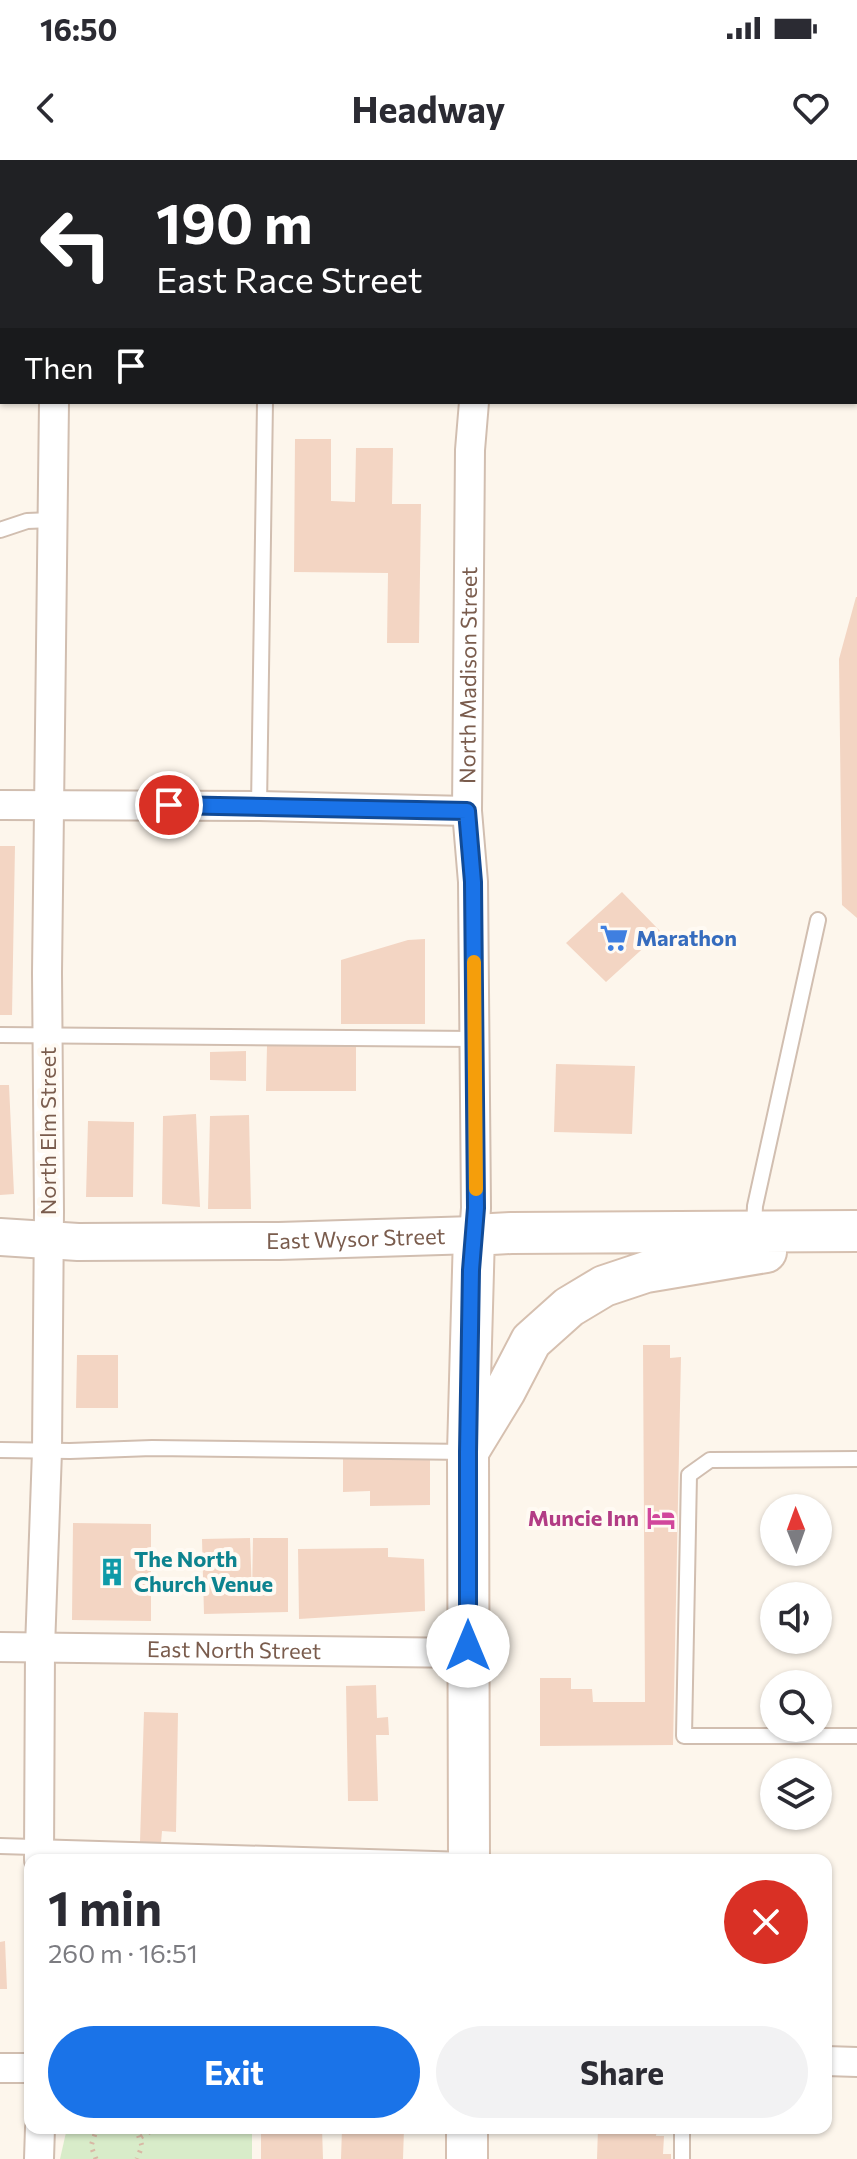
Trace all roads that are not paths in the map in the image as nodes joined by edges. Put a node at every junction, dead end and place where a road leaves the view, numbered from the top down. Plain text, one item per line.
1 (54, 404) edge
2 (265, 404) edge
3 (474, 404) edge
4 (52, 520) junction
5 (0, 530) edge
6 (0, 805) edge
7 (50, 805) junction
8 (259, 806) junction
9 (467, 811) junction
10 (818, 920) dead end
11 (0, 1035) edge
12 (48, 1036) junction
13 (475, 1039) junction
14 (754, 1232) junction
15 (844, 1232) edge
16 (474, 1235) junction
17 (0, 1237) edge
18 (49, 1239) junction
19 (0, 1450) edge
20 (47, 1451) junction
21 (468, 1452) junction
22 (857, 1459) edge
23 (0, 1647) edge
24 (40, 1648) junction
25 (467, 1653) junction
26 (857, 1736) edge
27 (0, 1846) edge
28 (39, 1853) edge
29 (100, 1854) edge
30 (469, 1854) edge
31 (832, 2061) edge
32 (857, 2062) edge
33 (0, 2068) edge
34 (24, 2068) edge
35 (40, 2134) edge
36 (467, 2134) edge
37 (682, 2134) edge
38 (39, 2159) edge
39 (467, 2159) edge
40 (682, 2159) edge

1 - 4 street, North Elm Street
2 - 8 lane
3 - 9 street, North Madison Street
4 - 5 lane
4 - 7 street, North Elm Street
6 - 7 street
7 - 8 street
7 - 12 street, North Elm Street
8 - 9 street
9 - 13 street, North Madison Street
10 - 14 lane
11 - 12 lane
12 - 13 lane
12 - 18 street, North Elm Street
13 - 16 street, North Madison Street
14 - 15 main road, East Wysor Street
14 - 16 main road, East Wysor Street
15 - 21 main road
16 - 18 street, East Wysor Street
16 - 21 main road, North Madison Street
17 - 18 street, East Wysor Street
18 - 20 street, North Elm Street
19 - 20 lane
20 - 21 lane
20 - 24 street, North Elm Street
21 - 25 main road, North Madison Street
22 - 26 lane
23 - 24 street, East North Street
24 - 25 street, East North Street
24 - 28 street, North Elm Street
25 - 30 main road, North Madison Street
27 - 28 lane
28 - 29 lane
31 - 32 street
33 - 34 street
35 - 38 street
36 - 39 main road
37 - 40 lane

